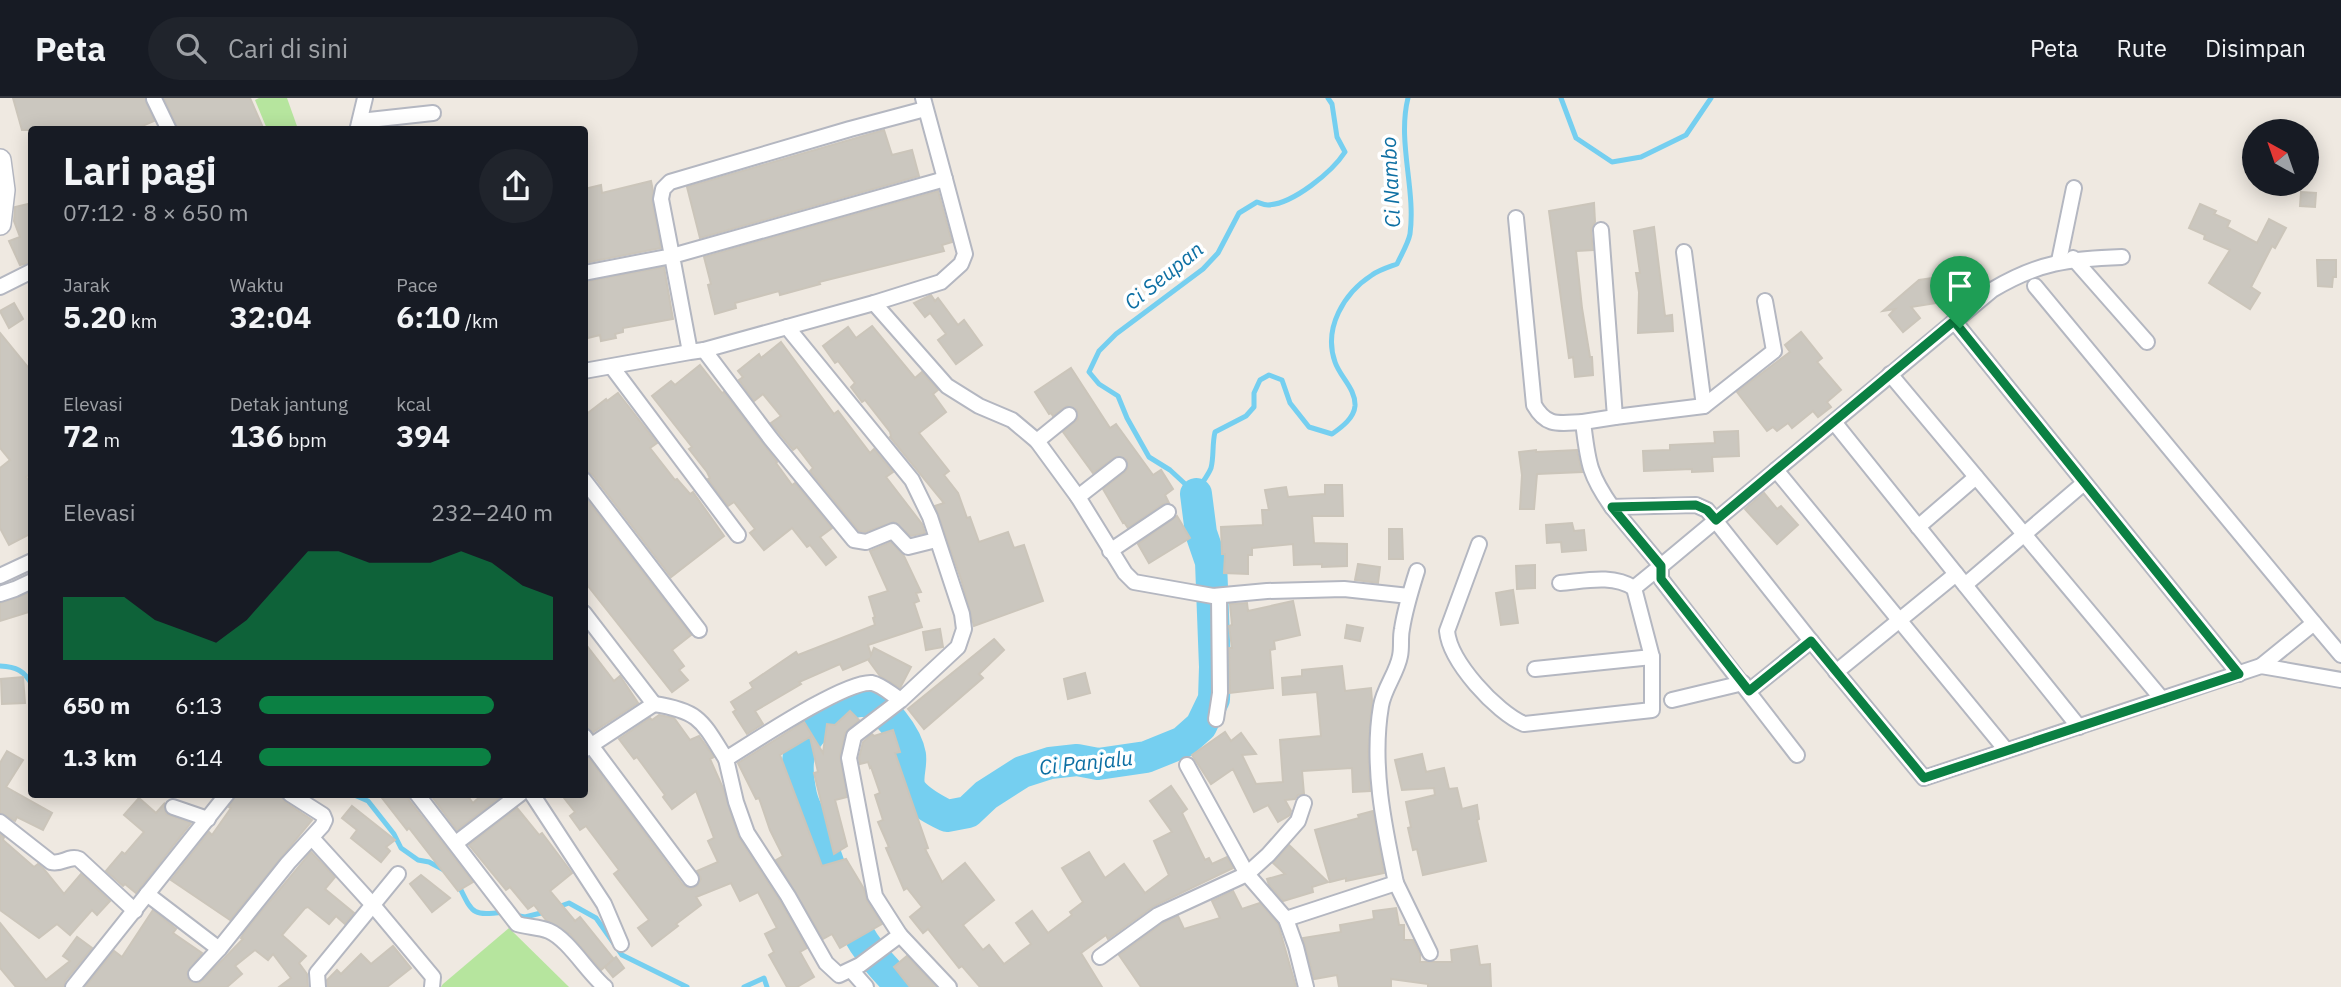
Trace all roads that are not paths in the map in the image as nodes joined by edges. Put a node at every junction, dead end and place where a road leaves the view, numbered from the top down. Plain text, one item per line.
1 (365, 98) edge
2 (154, 99) edge
3 (924, 104) edge
4 (433, 113) dead end
5 (358, 125) edge
6 (167, 126) edge
7 (0, 160) edge
8 (945, 179) junction
9 (2074, 188) dead end
10 (1516, 218) dead end
11 (0, 224) edge
12 (1601, 230) dead end
13 (1684, 252) dead end
14 (672, 256) junction
15 (2122, 257) dead end
16 (2066, 260) junction
17 (588, 272) edge
18 (28, 273) edge
19 (2035, 286) dead end
20 (0, 287) edge
21 (1765, 301) dead end
22 (874, 303) junction
23 (1954, 321) junction
24 (788, 327) junction
25 (2147, 342) dead end
26 (697, 351) junction
27 (612, 367) junction
28 (588, 370) edge
29 (1890, 374) junction
30 (1704, 407) junction
31 (1069, 415) dead end
32 (1615, 417) junction
33 (1583, 422) junction
34 (1834, 422) junction
35 (1037, 441) junction
36 (1119, 465) dead end
37 (1776, 470) junction
38 (1976, 477) junction
39 (2084, 483) junction
40 (588, 485) edge
41 (1078, 497) junction
42 (1612, 507) junction
43 (1168, 512) dead end
44 (1716, 520) junction
45 (1918, 527) junction
46 (2024, 534) junction
47 (738, 535) dead end
48 (936, 540) junction
49 (1479, 544) dead end
50 (1110, 551) junction
51 (28, 563) edge
52 (1661, 566) junction
53 (1417, 571) dead end
54 (3, 575) edge
55 (1961, 580) junction
56 (28, 583) edge
57 (1560, 583) dead end
58 (1634, 588) junction
59 (5, 592) edge
60 (1216, 596) junction
61 (1409, 596) junction
62 (588, 618) edge
63 (1900, 620) junction
64 (2314, 623) junction
65 (699, 630) dead end
66 (1811, 641) junction
67 (2341, 655) edge
68 (1652, 656) junction
69 (2261, 667) junction
70 (1535, 669) dead end
71 (1836, 672) junction
72 (2239, 674) junction
73 (2341, 680) edge
74 (1746, 687) junction
75 (2162, 699) junction
76 (1672, 700) dead end
77 (899, 701) junction
78 (654, 704) junction
79 (1216, 719) dead end
80 (2079, 727) junction
81 (588, 743) edge
82 (588, 745) edge
83 (2006, 750) junction
84 (1797, 755) dead end
85 (726, 759) junction
86 (1187, 765) dead end
87 (224, 798) edge
88 (297, 798) edge
89 (420, 798) edge
90 (515, 798) edge
91 (535, 798) edge
92 (1304, 803) dead end
93 (173, 807) dead end
94 (208, 819) junction
95 (0, 822) edge
96 (312, 838) junction
97 (456, 843) junction
98 (398, 874) dead end
99 (1247, 874) junction
100 (691, 879) dead end
101 (1396, 883) junction
102 (148, 894) junction
103 (372, 904) junction
104 (135, 911) junction
105 (1286, 919) junction
106 (900, 935) junction
107 (621, 944) dead end
108 (219, 949) junction
109 (1430, 953) dead end
110 (1100, 957) dead end
111 (856, 967) junction
112 (196, 974) dead end
113 (73, 987) edge
114 (318, 987) edge
115 (432, 987) edge
116 (605, 987) edge
117 (866, 987) edge
118 (949, 987) edge
119 (1306, 987) edge

1 - 5 street
2 - 6 street
3 - 8 street
3 - 14 street
4 - 5 street
7 - 11 street
8 - 14 street
8 - 22 street
9 - 16 street
10 - 33 street
12 - 32 street
13 - 30 street
14 - 17 street
14 - 26 street
15 - 16 street
16 - 23 street
16 - 25 street
18 - 20 street
19 - 64 street
21 - 30 street
22 - 24 street
22 - 35 street
23 - 29 street
23 - 39 street
24 - 26 street
24 - 48 street
26 - 27 street
26 - 48 street
27 - 28 street
27 - 47 street
29 - 34 street
29 - 38 street
30 - 32 street
31 - 35 street
32 - 33 street
33 - 42 street
34 - 37 street
34 - 45 street
35 - 41 street
36 - 41 street
37 - 44 street
37 - 63 street
38 - 45 street
38 - 46 street
39 - 46 street
39 - 72 street
40 - 65 street
41 - 50 street
42 - 44 street
42 - 52 street
43 - 50 street
44 - 52 street
44 - 66 street
45 - 55 street
46 - 55 street
46 - 75 street
48 - 77 street
49 - 68 street
50 - 60 street
51 - 54 street
52 - 58 street
52 - 74 street
53 - 61 street
54 - 59 street
55 - 63 street
55 - 80 street
56 - 59 street
57 - 58 street
58 - 68 street
60 - 61 street
60 - 79 street
61 - 101 street
62 - 78 street
63 - 71 street
63 - 83 street
64 - 67 street
64 - 69 street
66 - 71 street
66 - 74 street
68 - 70 street
69 - 72 street
69 - 73 street
71 - 83 street
72 - 75 street
74 - 76 street
74 - 84 street
75 - 80 street
77 - 85 street
77 - 106 street
78 - 81 street
78 - 85 street
80 - 83 street
82 - 100 street
85 - 111 street
86 - 99 street
87 - 94 street
88 - 96 street
89 - 97 street
90 - 97 street
91 - 107 street
92 - 99 street
93 - 94 street
94 - 102 street
95 - 104 street
96 - 103 street
96 - 108 street
97 - 116 street
98 - 103 street
99 - 105 street
99 - 110 street
101 - 105 street
101 - 109 street
102 - 104 street
102 - 108 street
103 - 114 street
103 - 115 street
104 - 113 street
105 - 119 street
106 - 111 street
106 - 118 street
108 - 112 street
111 - 117 street

